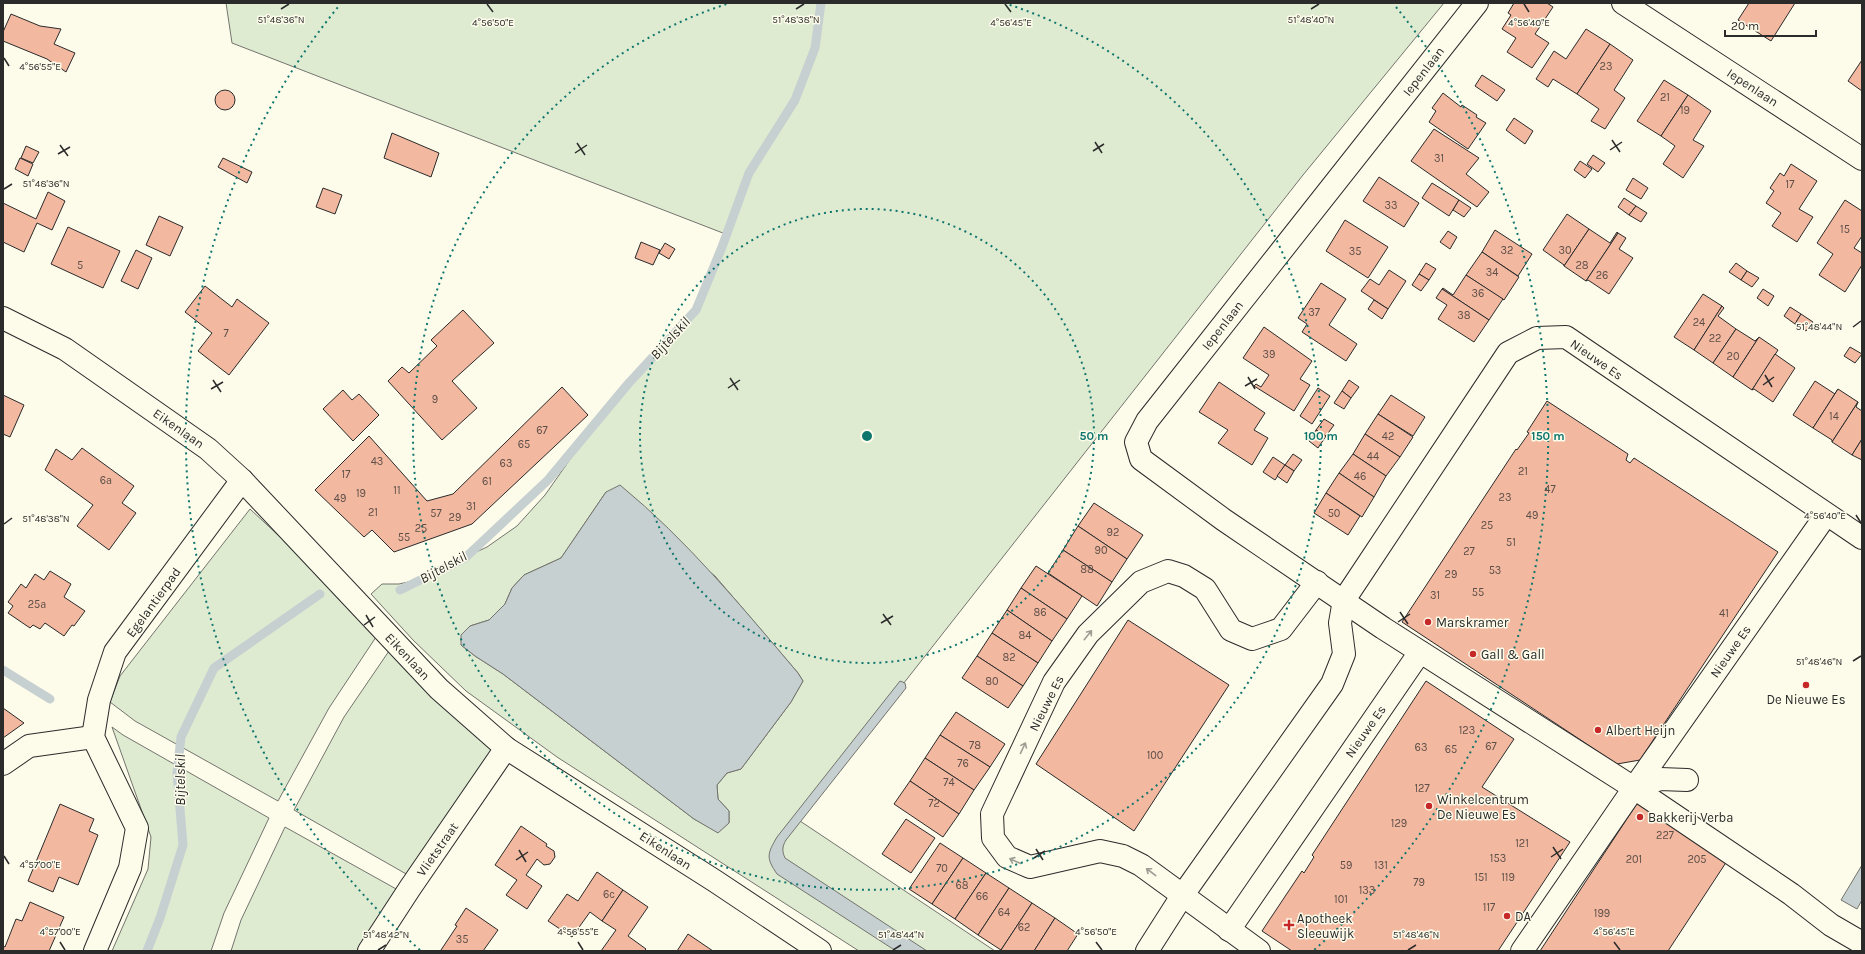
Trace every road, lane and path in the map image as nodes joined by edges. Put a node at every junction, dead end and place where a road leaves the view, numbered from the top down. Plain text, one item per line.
1 (1477, 3) edge
2 (1623, 3) edge
3 (1862, 159) edge
4 (3, 318) edge
5 (242, 480) junction
6 (1826, 514) junction
7 (1862, 538) edge
8 (1317, 582) junction
9 (1344, 600) junction
10 (1420, 652) junction
11 (93, 737) junction
12 (506, 748) junction
13 (3, 764) edge
14 (1687, 780) dead end
15 (1634, 788) junction
16 (1182, 896) junction
17 (1229, 930) junction
18 (1862, 943) edge
19 (95, 951) edge
20 (369, 951) edge
21 (820, 951) edge
22 (1147, 951) edge
23 (1260, 951) edge
24 (1522, 951) edge

1 - 8 street, Iepenlaan
2 - 3 street, Iepenlaan
4 - 5 street, Eikenlaan
5 - 11 street, Egelantierpad
5 - 12 street, Eikenlaan
6 - 7 street, Nieuwe Es
6 - 9 street, Nieuwe Es
6 - 15 street, Nieuwe Es
8 - 9 street, Iepenlaan
16 -> 8 street, Nieuwe Es
9 - 10 street
9 - 16 street, Nieuwe Es
10 - 15 street
10 - 17 street, Nieuwe Es
11 - 13 street
11 - 19 street
12 - 20 street, Vlietstraat
12 - 21 street, Eikenlaan
14 - 15 street
15 - 18 street
15 - 24 street, Nieuwe Es
16 - 17 street, Nieuwe Es
16 - 22 street, Nieuwe Es
17 - 23 street, Nieuwe Es

